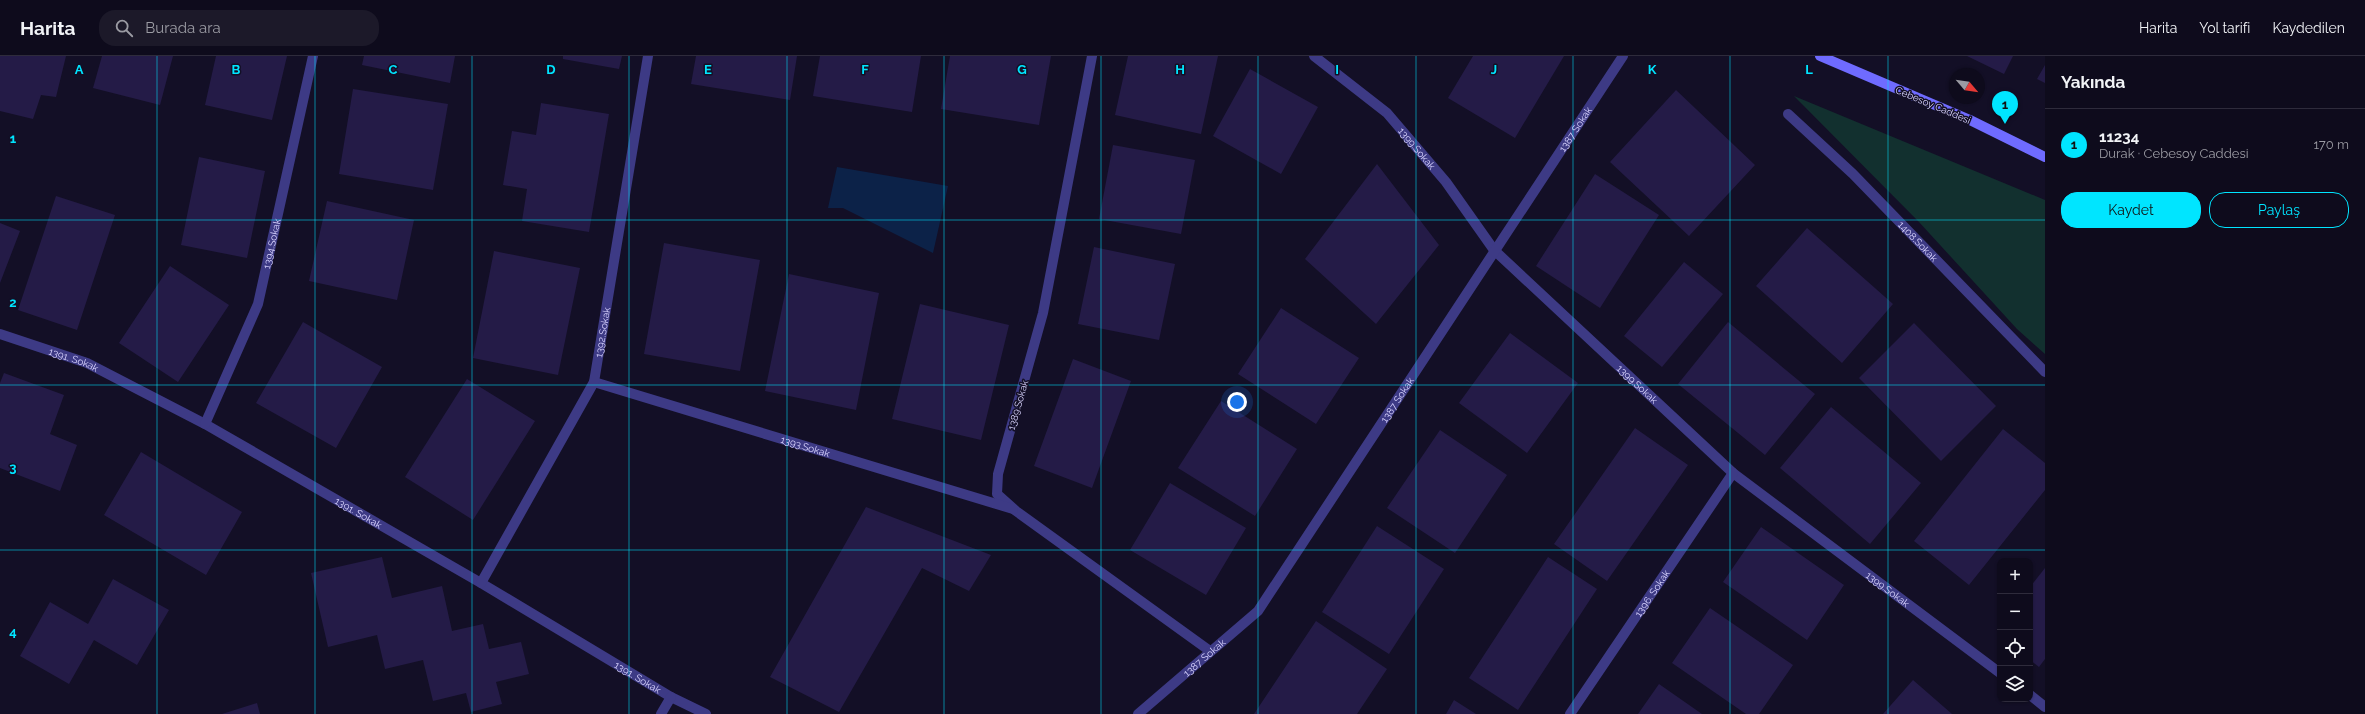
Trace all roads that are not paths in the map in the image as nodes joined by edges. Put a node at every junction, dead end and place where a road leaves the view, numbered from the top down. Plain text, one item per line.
1 (312, 56) edge
2 (648, 56) edge
3 (1092, 56) edge
4 (1314, 56) edge
5 (1623, 56) edge
6 (1820, 56) edge
7 (1788, 114) dead end
8 (2045, 157) edge
9 (1494, 250) junction
10 (0, 334) edge
11 (2045, 372) edge
12 (594, 382) junction
13 (205, 424) junction
14 (1733, 473) junction
15 (1016, 511) junction
16 (481, 583) junction
17 (1210, 651) junction
18 (1997, 671) edge
19 (671, 697) junction
20 (2033, 697) edge
21 (2045, 707) edge
22 (661, 714) edge
23 (706, 714) edge
24 (1138, 714) edge
25 (1570, 714) edge

1 - 13 street, 1394.Sokak
2 - 12 street, 1392.Sokak
3 - 15 street, 1389.Sokak
4 - 9 street, 1399.Sokak
5 - 9 street, 1387 Sokak
6 - 8 main road, Cebesoy Caddesi
7 - 11 street, 1408.Sokak
9 - 14 street, 1399.Sokak
9 - 17 street, 1387 Sokak
10 - 13 street, 1391. Sokak
12 - 15 street, 1393.Sokak
12 - 16 street, 1392.Sokak
13 - 16 street, 1391. Sokak
14 - 18 street, 1399.Sokak
14 - 25 street, 1396. Sokak
15 - 17 street, 1389.Sokak
16 - 19 street, 1391. Sokak
17 - 24 street, 1387 Sokak
19 - 22 street
19 - 23 street, 1391. Sokak
20 - 21 street

